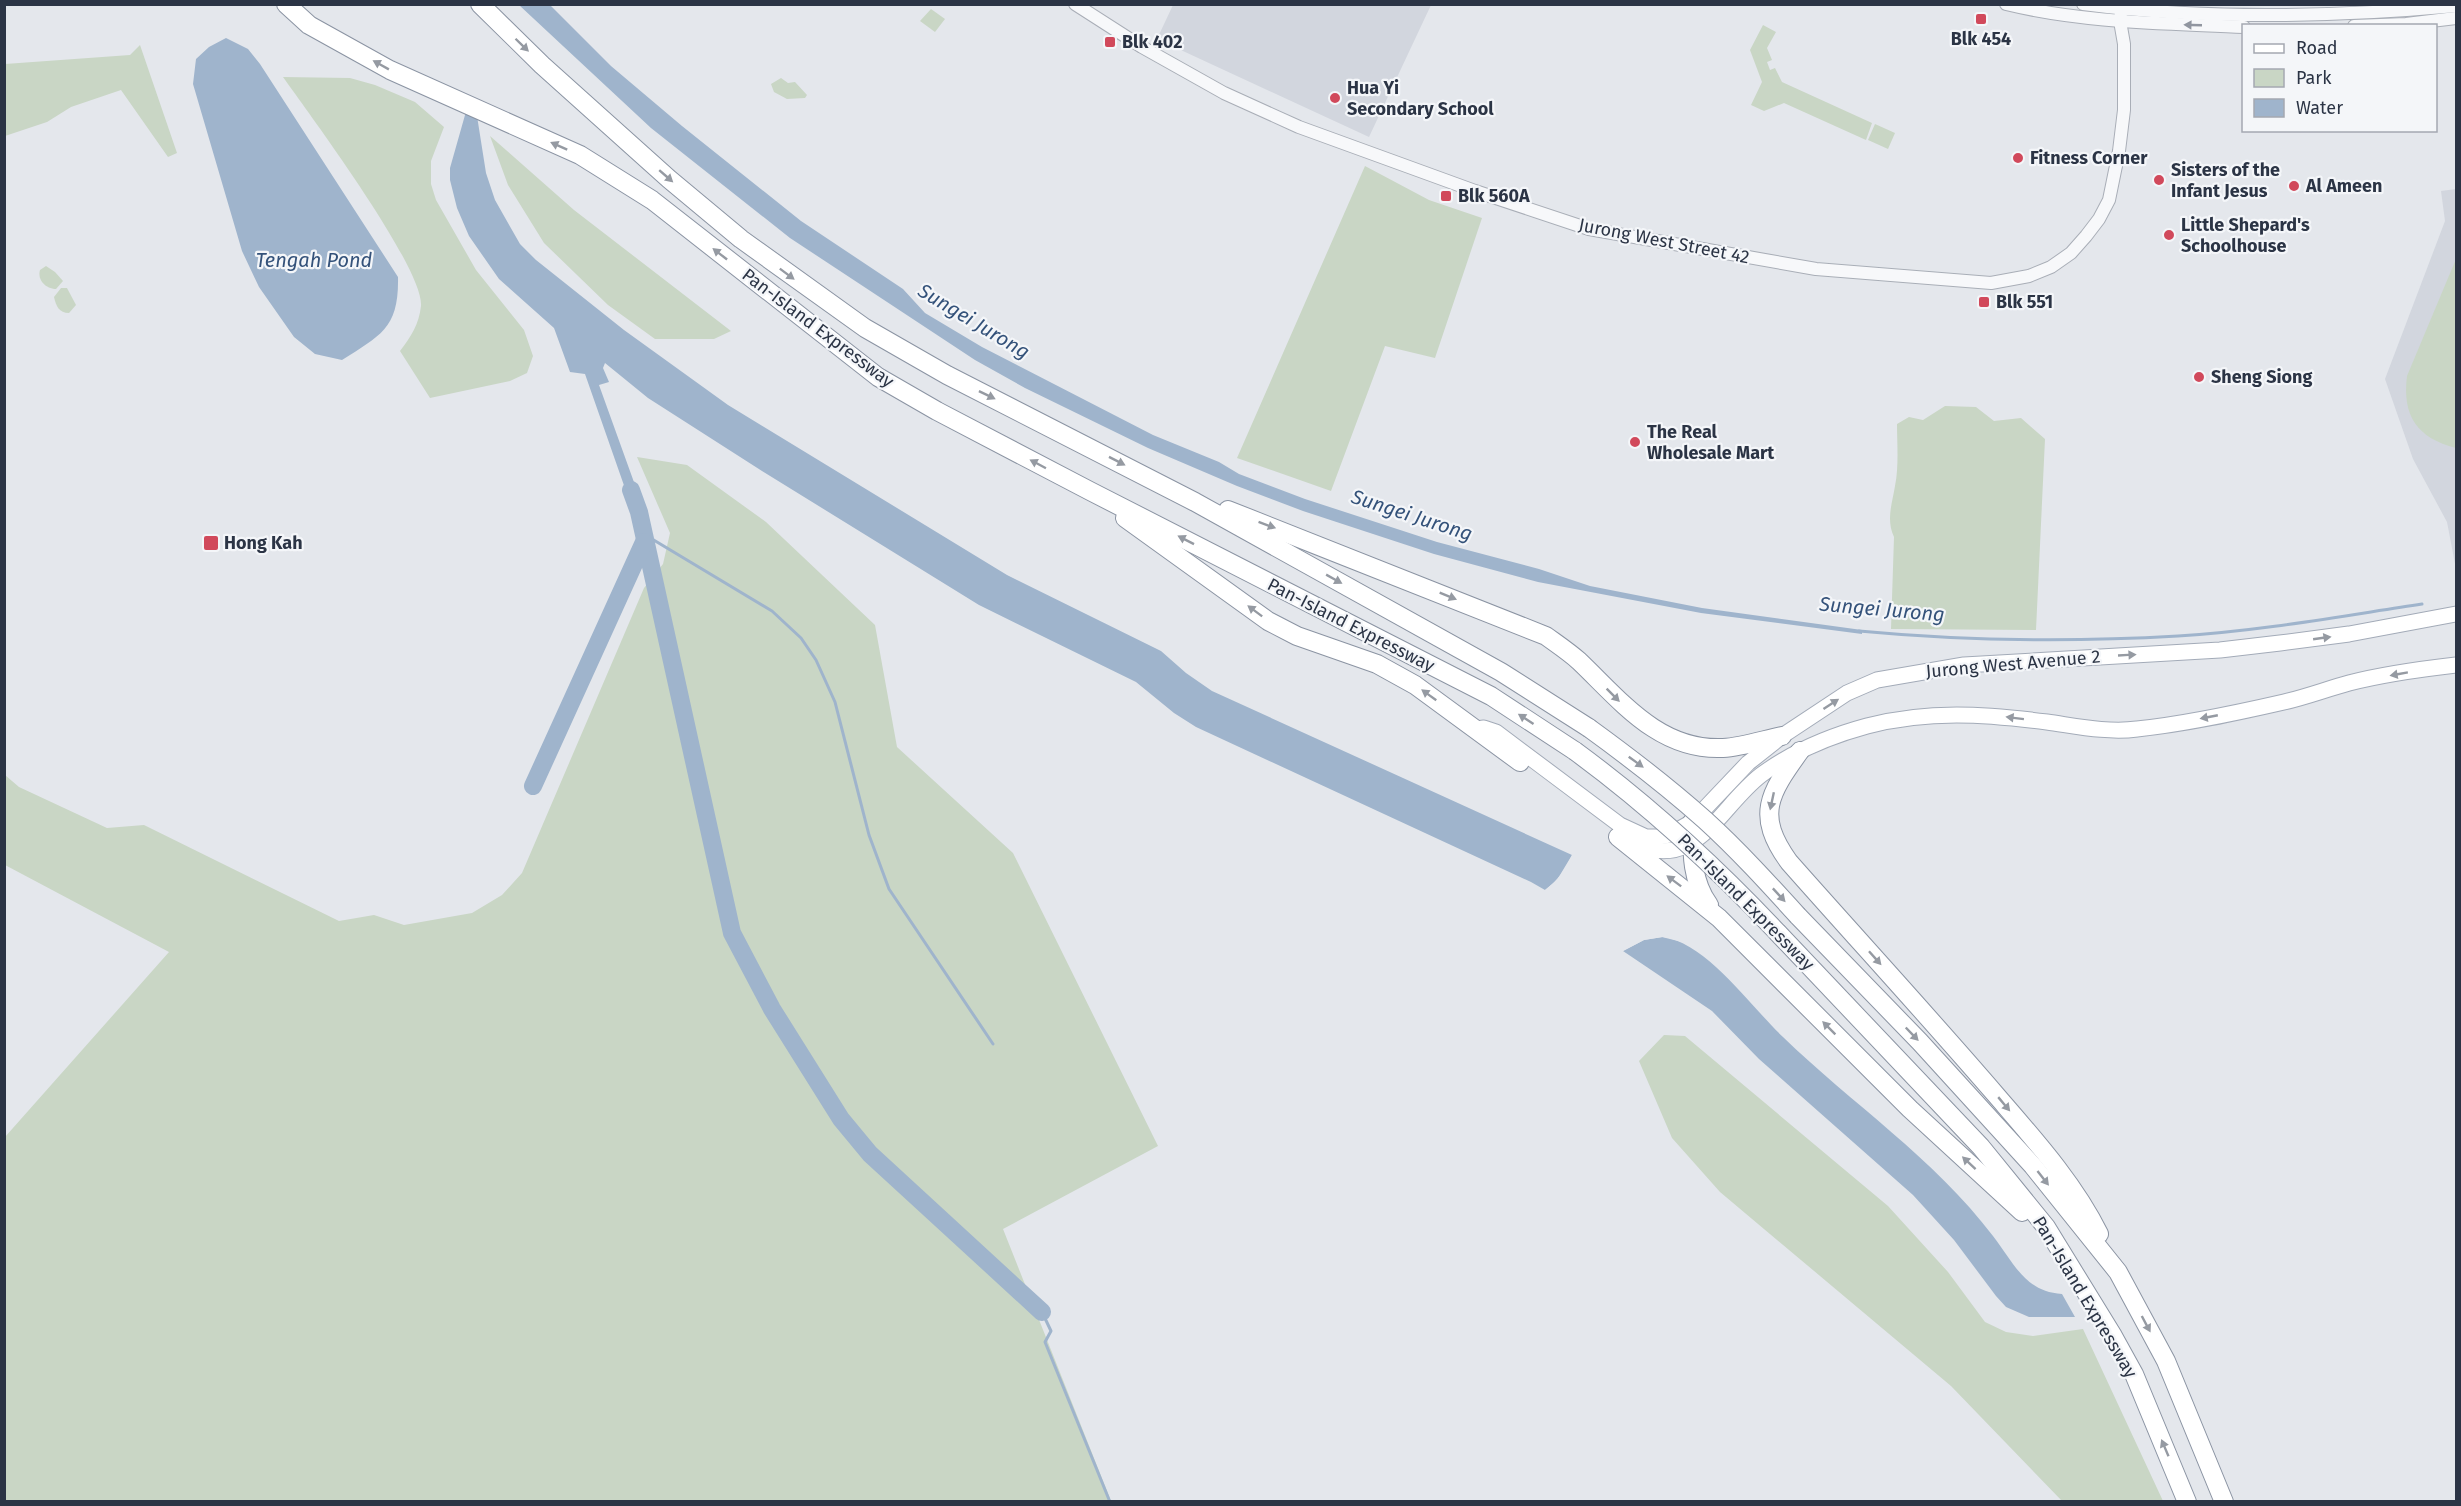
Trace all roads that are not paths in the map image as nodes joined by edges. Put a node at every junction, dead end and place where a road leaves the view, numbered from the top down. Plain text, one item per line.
1 (286, 4) edge
2 (480, 4) edge
3 (1075, 4) edge
4 (2006, 4) edge
5 (2083, 4) edge
6 (2457, 6) edge
7 (2121, 12) edge
8 (2135, 12) edge
9 (2457, 18) edge
10 (2406, 24) edge
11 (2242, 27) edge
12 (2124, 44) junction
13 (1173, 490) junction
14 (1090, 491) junction
15 (2457, 614) edge
16 (2457, 665) edge
17 (1476, 729) junction
18 (1782, 736) junction
19 (1800, 751) junction
20 (1520, 762) joint
21 (1692, 822) junction
22 (1618, 837) junction
23 (1692, 843) junction
24 (1719, 918) junction
25 (2046, 1227) junction
26 (2118, 1272) junction
27 (2187, 1502) edge
28 (2224, 1502) edge

14 -> 1 highway, Pan-Island Expressway
2 -> 13 highway, Pan-Island Expressway
3 - 12 street, Jurong West Street 42
4 - 7 street
5 - 7 street
6 - 8 street
7 - 8 street
7 - 12 street, Jurong West Street 42
11 -> 8 street
8 - 12 street, Jurong West Street 42
9 - 10 street
13 -> 18 highway
13 -> 26 highway, Pan-Island Expressway, bridge
17 -> 14 highway
25 -> 14 highway, Pan-Island Expressway, bridge
18 -> 15 main road, Jurong West Avenue 2
16 -> 19 main road
17 - 20 highway
17 - 21 main road, Jurong West Avenue 2
18 - 21 main road, Jurong West Avenue 2
19 - 23 main road
19 -> 26 highway
20 - 22 main road
21 - 23 highway
22 - 23 main road
24 -> 22 highway
23 - 24 highway
25 -> 24 highway
27 -> 25 highway, Pan-Island Expressway
26 -> 28 highway, Pan-Island Expressway

